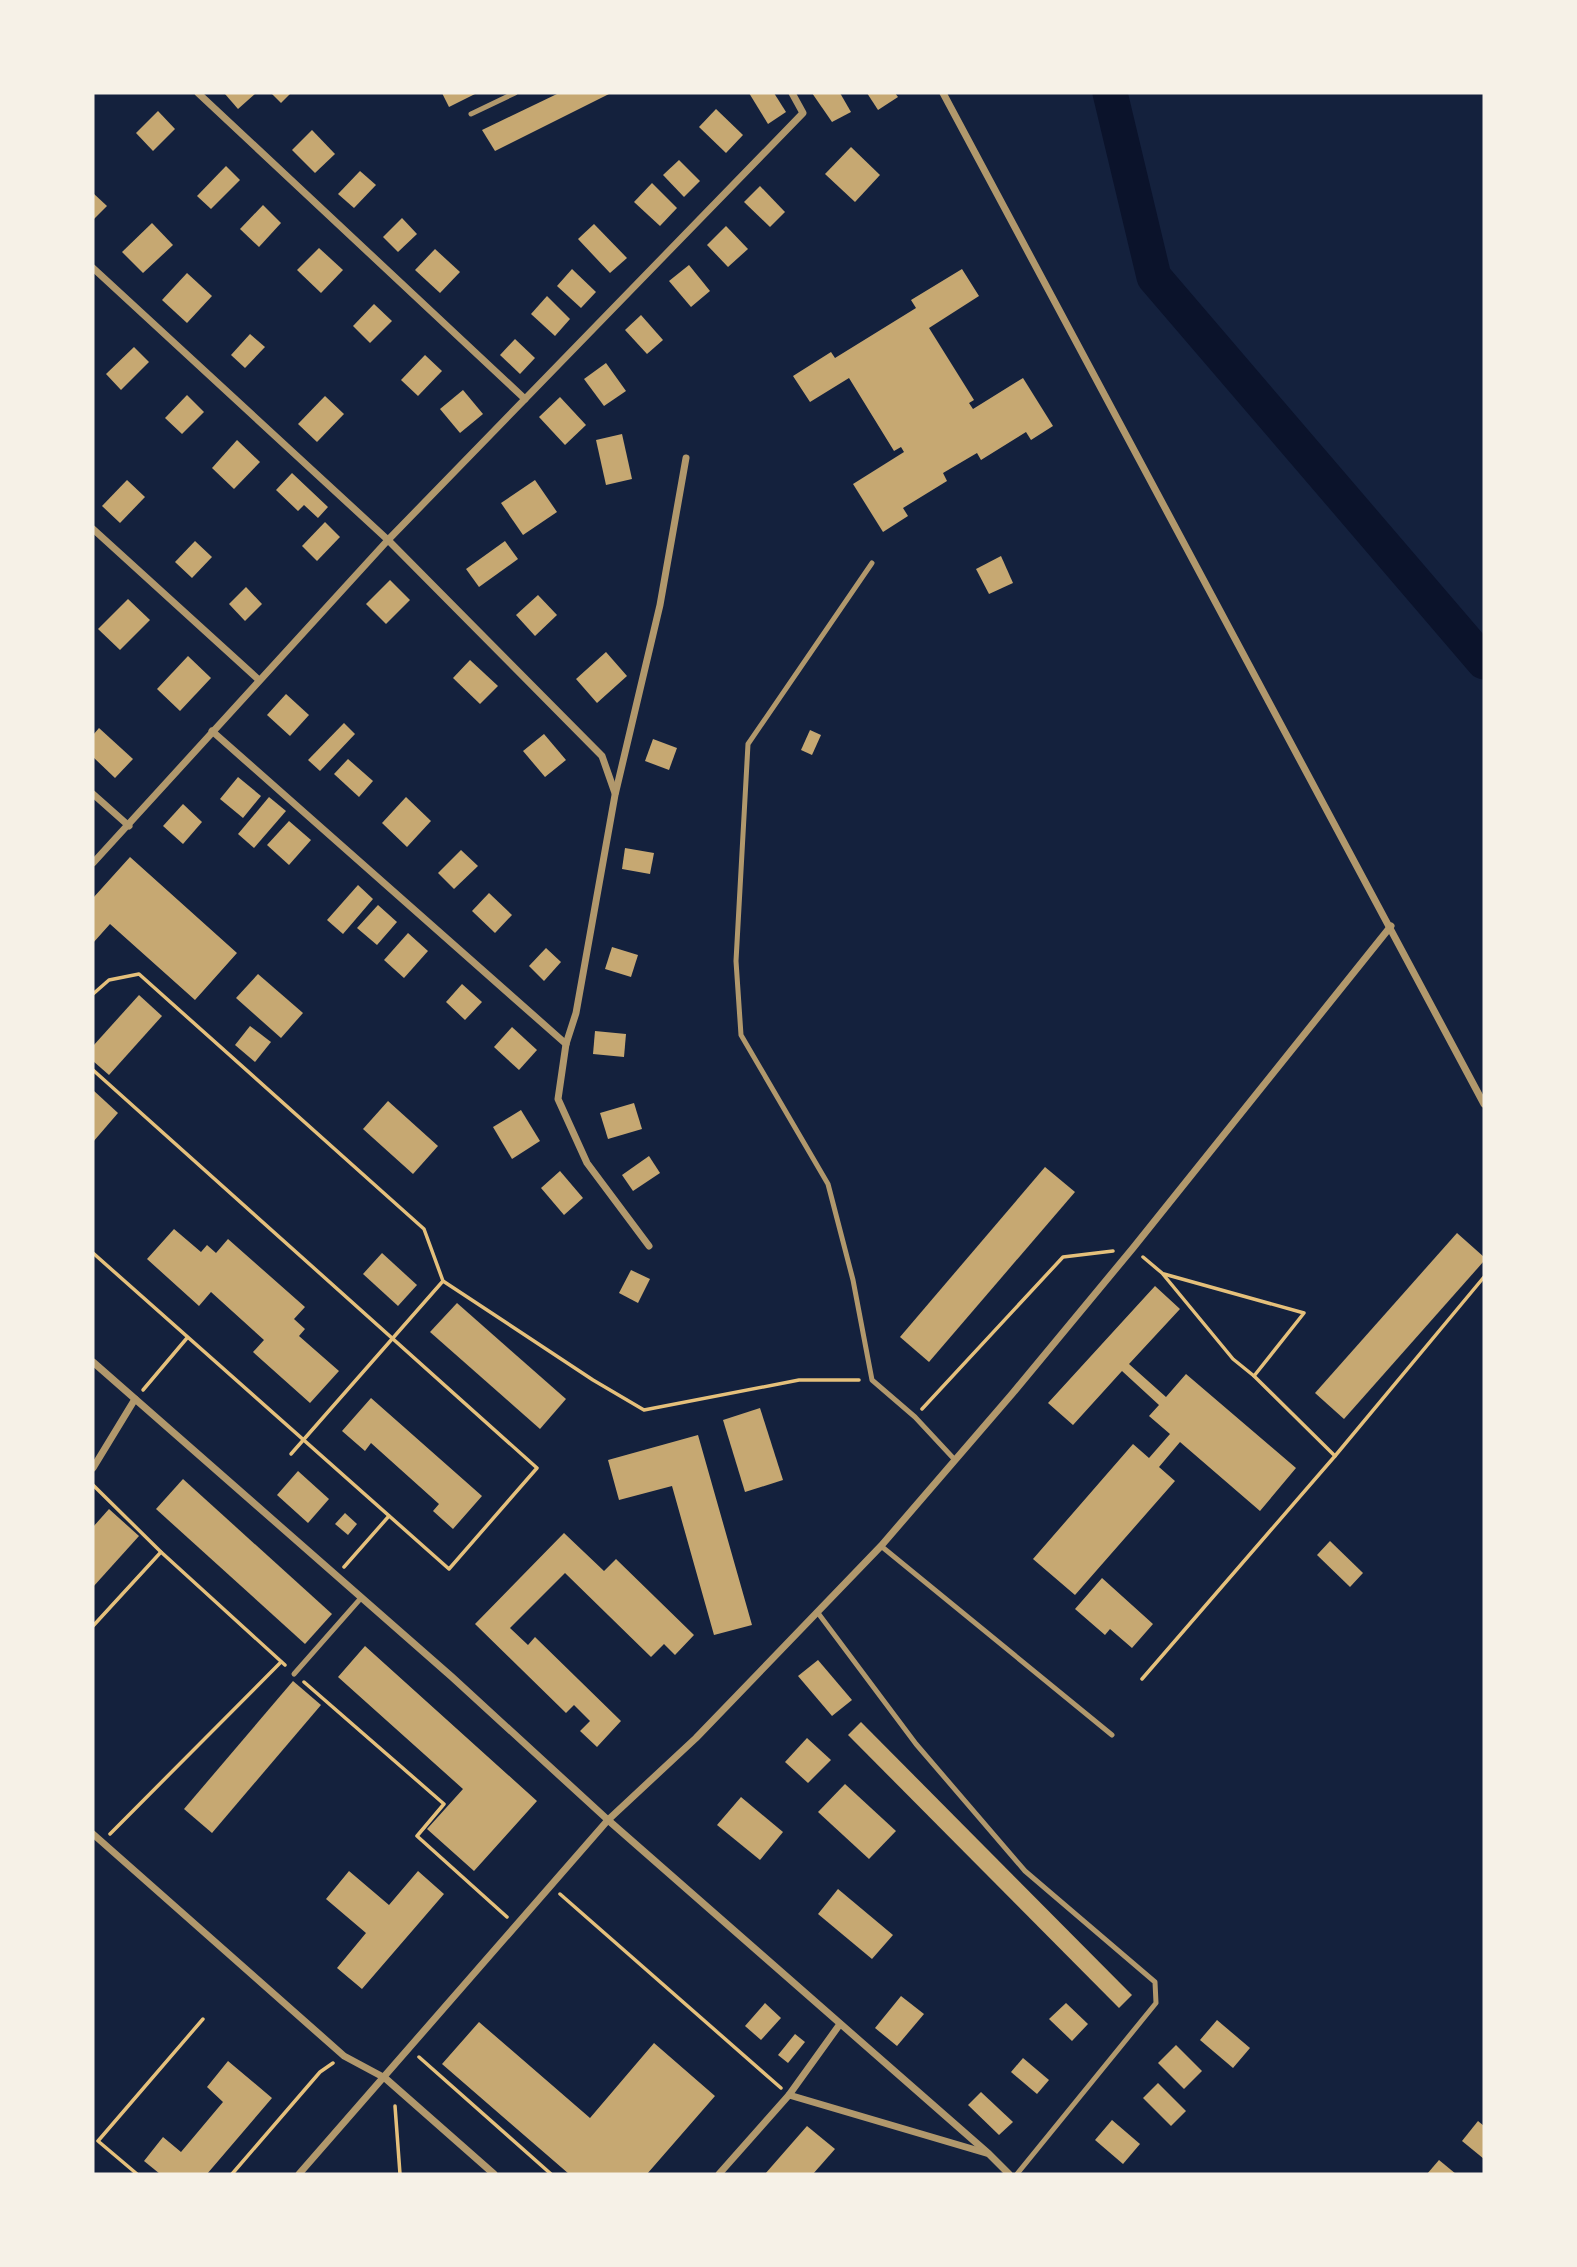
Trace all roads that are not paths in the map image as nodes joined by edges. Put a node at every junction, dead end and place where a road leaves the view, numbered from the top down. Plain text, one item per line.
1 (198, 93) edge
2 (515, 93) edge
3 (792, 93) edge
4 (943, 93) edge
5 (471, 114) dead end
6 (93, 268) edge
7 (525, 399) junction
8 (686, 458) dead end
9 (93, 529) edge
10 (388, 540) junction
11 (872, 563) dead end
12 (259, 680) junction
13 (212, 731) junction
14 (93, 794) edge
15 (615, 796) junction
16 (129, 825) junction
17 (93, 863) edge
18 (1391, 926) junction
19 (566, 1045) junction
20 (1484, 1104) edge
21 (649, 1246) dead end
22 (93, 1362) edge
23 (135, 1399) junction
24 (955, 1460) junction
25 (93, 1468) edge
26 (881, 1546) junction
27 (361, 1598) junction
28 (818, 1613) junction
29 (295, 1674) road end
30 (1112, 1735) dead end
31 (608, 1820) junction
32 (93, 1834) edge
33 (840, 2024) junction
34 (385, 2078) junction
35 (789, 2095) junction
36 (989, 2154) junction
37 (299, 2174) edge
38 (494, 2174) edge
39 (719, 2174) edge
40 (1009, 2174) edge
41 (1017, 2174) edge

1 - 7 street
2 - 5 lane
3 - 7 street
4 - 18 street
6 - 10 street
7 - 10 street
8 - 15 street
9 - 12 street
10 - 12 street
10 - 15 street
11 - 24 lane
12 - 13 street
13 - 16 street
13 - 19 street
14 - 16 street
15 - 19 street
16 - 17 street
18 - 20 street
18 - 24 street
19 - 21 street
22 - 23 street
23 - 25 street
23 - 27 street
24 - 26 street
26 - 28 street
26 - 30 lane
27 - 29 lane
27 - 31 street
28 - 31 street
28 - 41 lane
31 - 33 street
31 - 34 street
32 - 34 street
33 - 35 street
33 - 36 street
34 - 37 street
34 - 38 street
35 - 36 street
35 - 39 street
36 - 40 street

